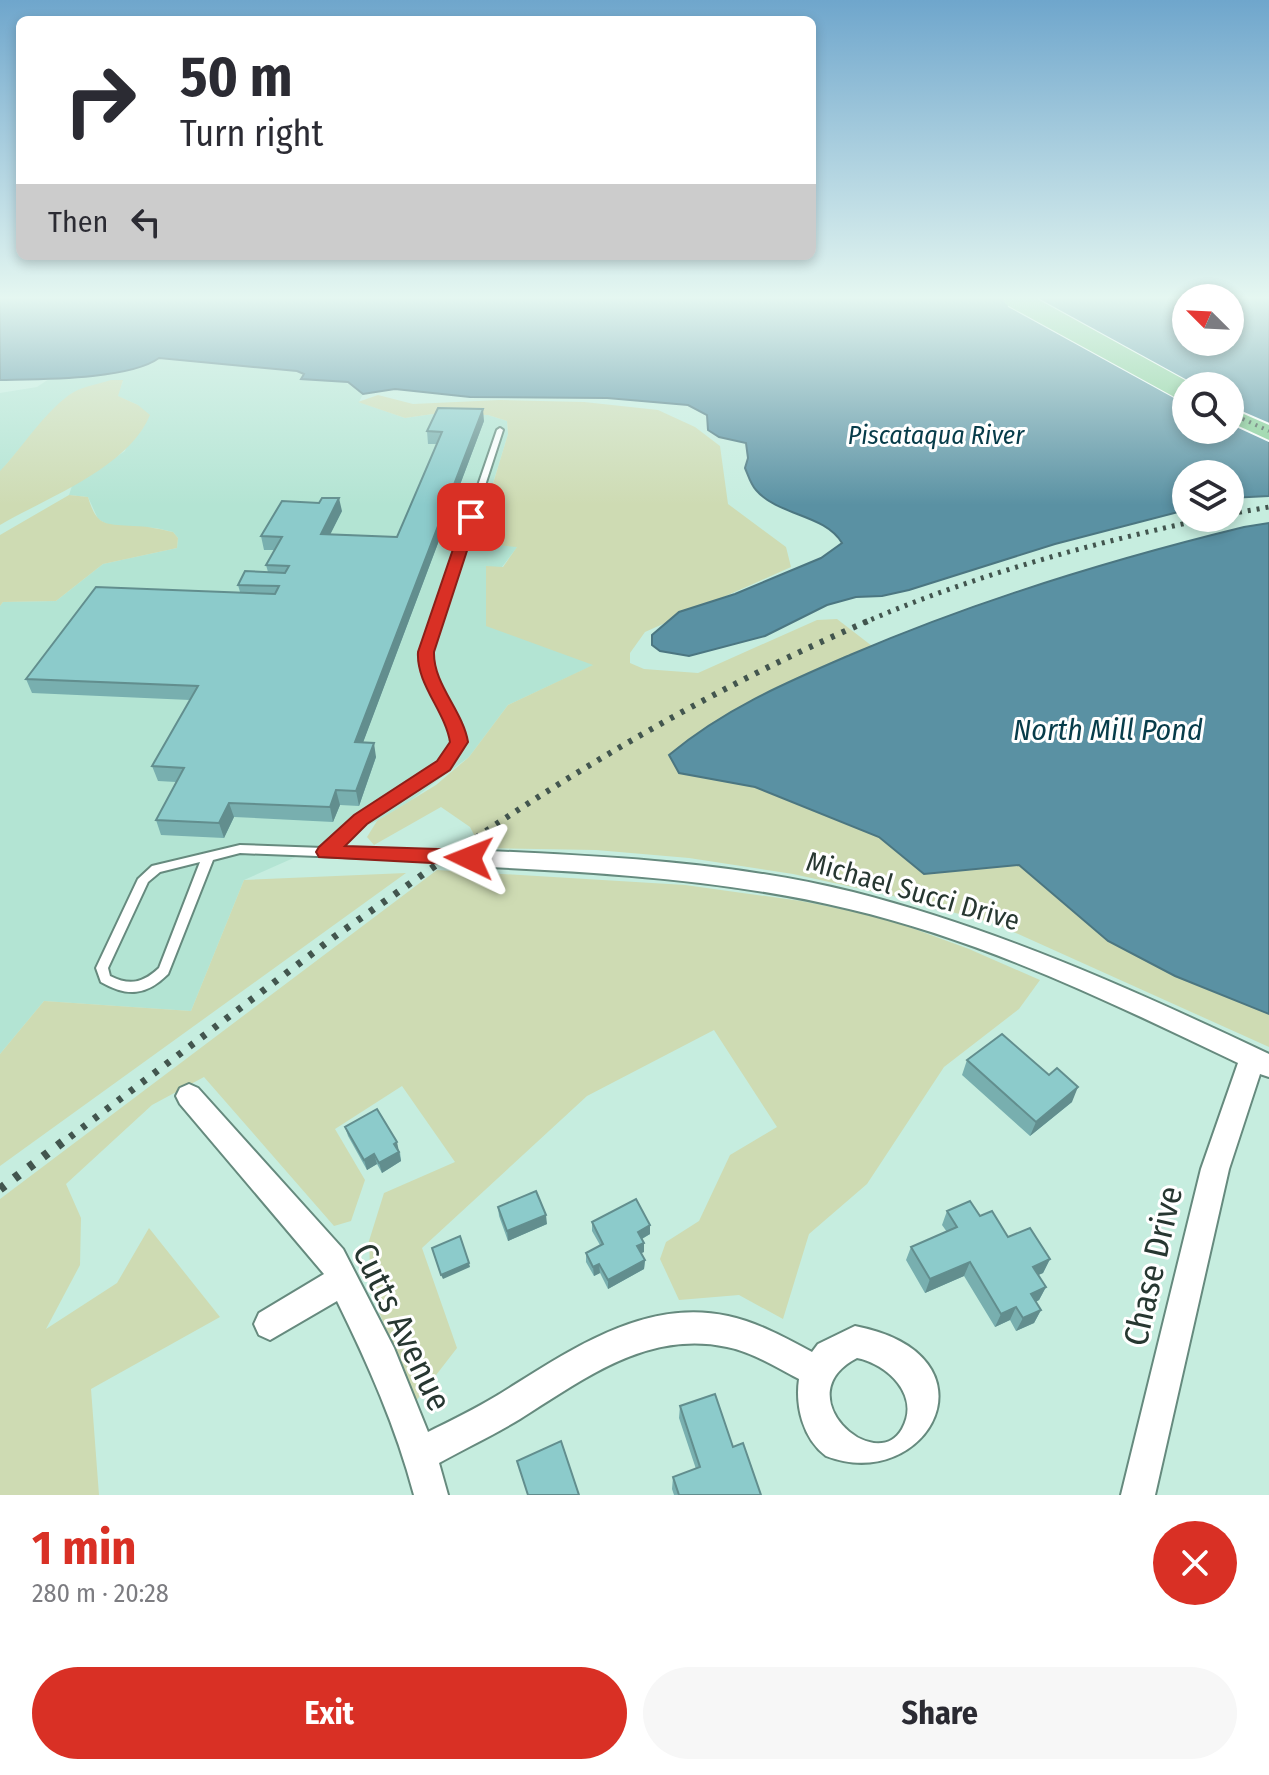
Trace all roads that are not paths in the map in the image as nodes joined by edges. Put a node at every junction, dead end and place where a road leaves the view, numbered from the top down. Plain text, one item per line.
1 (1138, 366) edge
2 (1172, 384) edge
3 (1244, 421) edge
4 (500, 430) dead end
5 (1269, 433) edge
6 (326, 852) junction
7 (208, 857) junction
8 (469, 858) joint
9 (1261, 1062) edge
10 (189, 1096) dead end
11 (344, 1279) junction
12 (270, 1324) dead end
13 (816, 1371) dead end
14 (420, 1455) junction
15 (431, 1495) edge
16 (1138, 1495) edge

1 - 2 main road, bridge
3 - 5 main road
4 - 6 lane
6 - 7 lane
6 - 8 lane
7 - 7 lane
8 - 9 street, Michael Succi Drive
9 - 16 street, Chase Drive
10 - 11 street, Cutts Avenue
11 - 12 street
11 - 14 street, Cutts Avenue
13 - 14 street
14 - 15 street, Cutts Avenue

